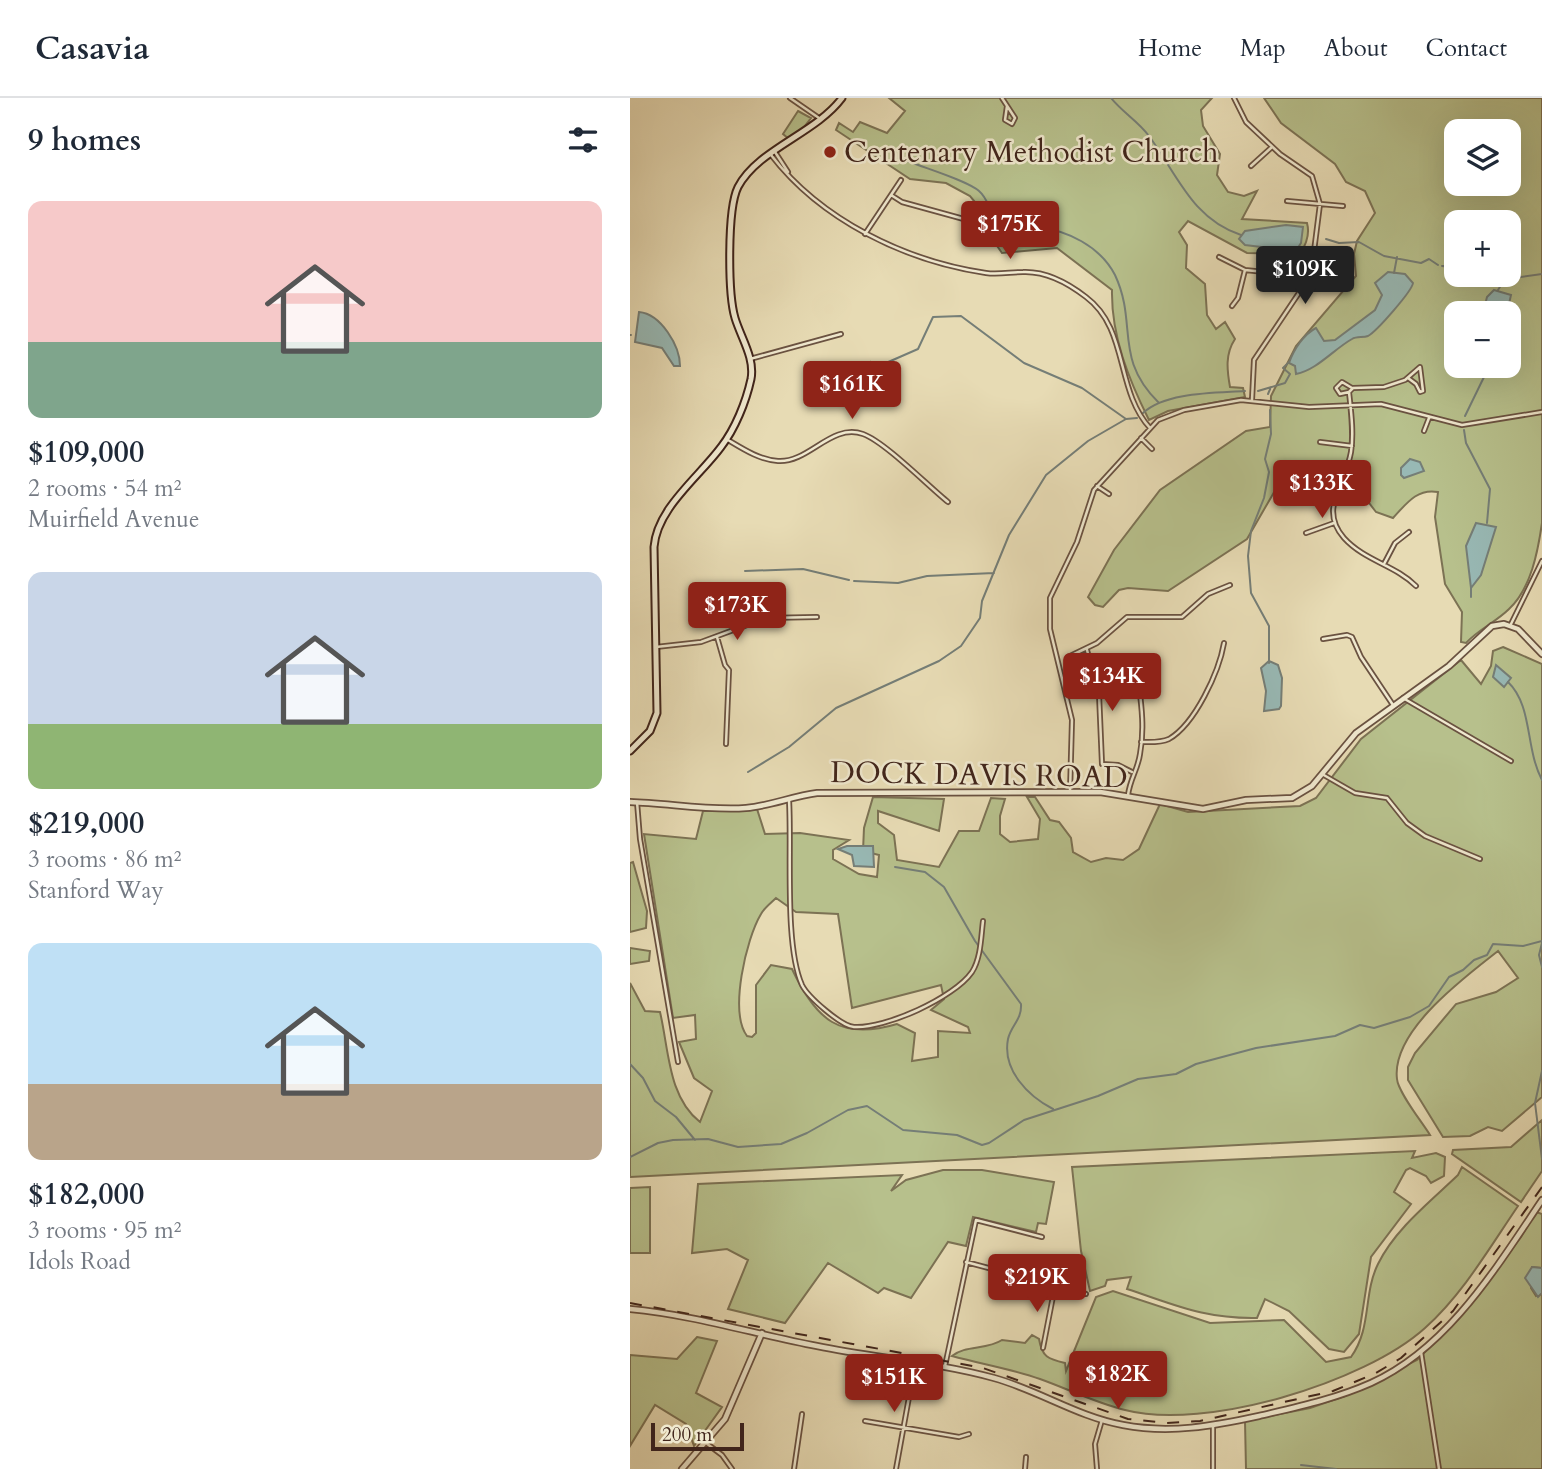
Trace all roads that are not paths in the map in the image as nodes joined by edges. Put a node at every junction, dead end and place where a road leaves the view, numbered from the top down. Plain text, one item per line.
1 (790, 98) edge
2 (842, 98) edge
3 (1002, 98) edge
4 (1234, 98) edge
5 (1007, 106) junction
6 (822, 120) junction
7 (1272, 147) junction
8 (774, 153) junction
9 (1251, 166) dead end
10 (901, 180) dead end
11 (891, 195) junction
12 (1287, 201) dead end
13 (1320, 204) junction
14 (1343, 206) dead end
15 (971, 221) dead end
16 (865, 234) junction
17 (1219, 257) dead end
18 (1313, 266) junction
19 (1333, 268) dead end
20 (1245, 270) junction
21 (1304, 288) junction
22 (1232, 306) dead end
23 (841, 334) dead end
24 (750, 359) junction
25 (1408, 379) junction
26 (1252, 400) junction
27 (1350, 404) junction
28 (1542, 412) edge
29 (1429, 418) junction
30 (1150, 428) junction
31 (1424, 431) dead end
32 (1141, 438) junction
33 (727, 439) junction
34 (1320, 442) dead end
35 (1352, 446) junction
36 (1152, 449) dead end
37 (1097, 486) junction
38 (1109, 494) dead end
39 (948, 502) dead end
40 (1335, 523) junction
41 (1409, 532) dead end
42 (1306, 533) dead end
43 (1542, 561) edge
44 (1384, 564) junction
45 (1230, 585) dead end
46 (1416, 586) dead end
47 (817, 617) dead end
48 (1510, 626) junction
49 (717, 637) junction
50 (1323, 639) dead end
51 (1224, 643) dead end
52 (656, 646) junction
53 (1086, 649) junction
54 (1542, 654) edge
55 (1068, 657) dead end
56 (1097, 683) junction
57 (1404, 698) junction
58 (1393, 705) junction
59 (1141, 742) junction
60 (726, 744) dead end
61 (630, 751) edge
62 (1511, 761) dead end
63 (1132, 772) junction
64 (1322, 774) junction
65 (1070, 792) junction
66 (1128, 795) junction
67 (789, 797) junction
68 (630, 802) edge
69 (637, 802) junction
70 (1480, 859) dead end
71 (983, 921) dead end
72 (678, 1062) dead end
73 (1542, 1200) edge
74 (1535, 1209) junction
75 (1542, 1212) edge
76 (1042, 1237) dead end
77 (966, 1262) junction
78 (1055, 1286) junction
79 (1086, 1294) dead end
80 (630, 1309) edge
81 (762, 1333) junction
82 (1043, 1348) dead end
83 (1421, 1352) junction
84 (915, 1363) junction
85 (944, 1368) junction
86 (802, 1414) dead end
87 (1102, 1420) junction
88 (865, 1421) dead end
89 (1213, 1426) junction
90 (904, 1427) junction
91 (969, 1434) dead end
92 (706, 1443) junction
93 (1026, 1457) dead end
94 (682, 1469) edge
95 (732, 1469) edge
96 (794, 1469) edge
97 (896, 1469) edge
98 (1025, 1469) edge
99 (1097, 1469) edge
100 (1213, 1469) edge
101 (1439, 1469) edge

1 - 6 street
2 - 6 main road
3 - 5 street
4 - 7 street
5 - 5 street
6 - 8 main road
7 - 9 street
7 - 13 street
8 - 16 street
8 - 24 main road
10 - 11 street
11 - 15 street
11 - 16 street
12 - 13 street
13 - 14 street
13 - 18 street
16 - 30 street
17 - 20 street
18 - 19 street
18 - 21 street
20 - 21 street
20 - 22 street
21 - 26 street
23 - 24 street
24 - 33 main road
25 - 25 street
25 - 27 street
26 - 27 street
26 - 30 street
27 - 29 street
27 - 35 street
28 - 29 street
29 - 31 street
30 - 32 street
32 - 36 street
32 - 37 street
33 - 39 street
33 - 52 main road
34 - 35 street
35 - 40 street
37 - 38 street
37 - 65 street
40 - 42 street
40 - 44 street
41 - 44 street
43 - 48 street
44 - 46 street
45 - 53 street
47 - 49 street
48 - 54 street
48 - 57 street, DOCK DAVIS ROAD
49 - 52 street
49 - 60 street
50 - 58 street
51 - 59 street
52 - 61 main road
53 - 55 street
53 - 56 street
56 - 59 street
56 - 63 street
57 - 58 street, DOCK DAVIS ROAD
57 - 62 street
58 - 64 street, DOCK DAVIS ROAD
59 - 63 street
63 - 66 street
64 - 66 street, DOCK DAVIS ROAD
64 - 70 street
65 - 66 street, DOCK DAVIS ROAD
65 - 67 street, DOCK DAVIS ROAD
67 - 69 street, DOCK DAVIS ROAD
67 - 71 street
68 - 69 street, DOCK DAVIS ROAD
69 - 72 street
73 - 74 street
74 - 75 street
74 - 83 street
76 - 77 street
77 - 78 street
77 - 85 street
78 - 79 street
78 - 82 street
80 - 81 street
81 - 84 street
81 - 92 street
83 - 89 street
83 - 101 street
84 - 85 street
84 - 90 street
85 - 87 street
86 - 96 street
87 - 89 street
87 - 99 street
88 - 90 street
89 - 100 street
90 - 91 street
90 - 97 street
92 - 94 street
92 - 95 street
93 - 98 street

